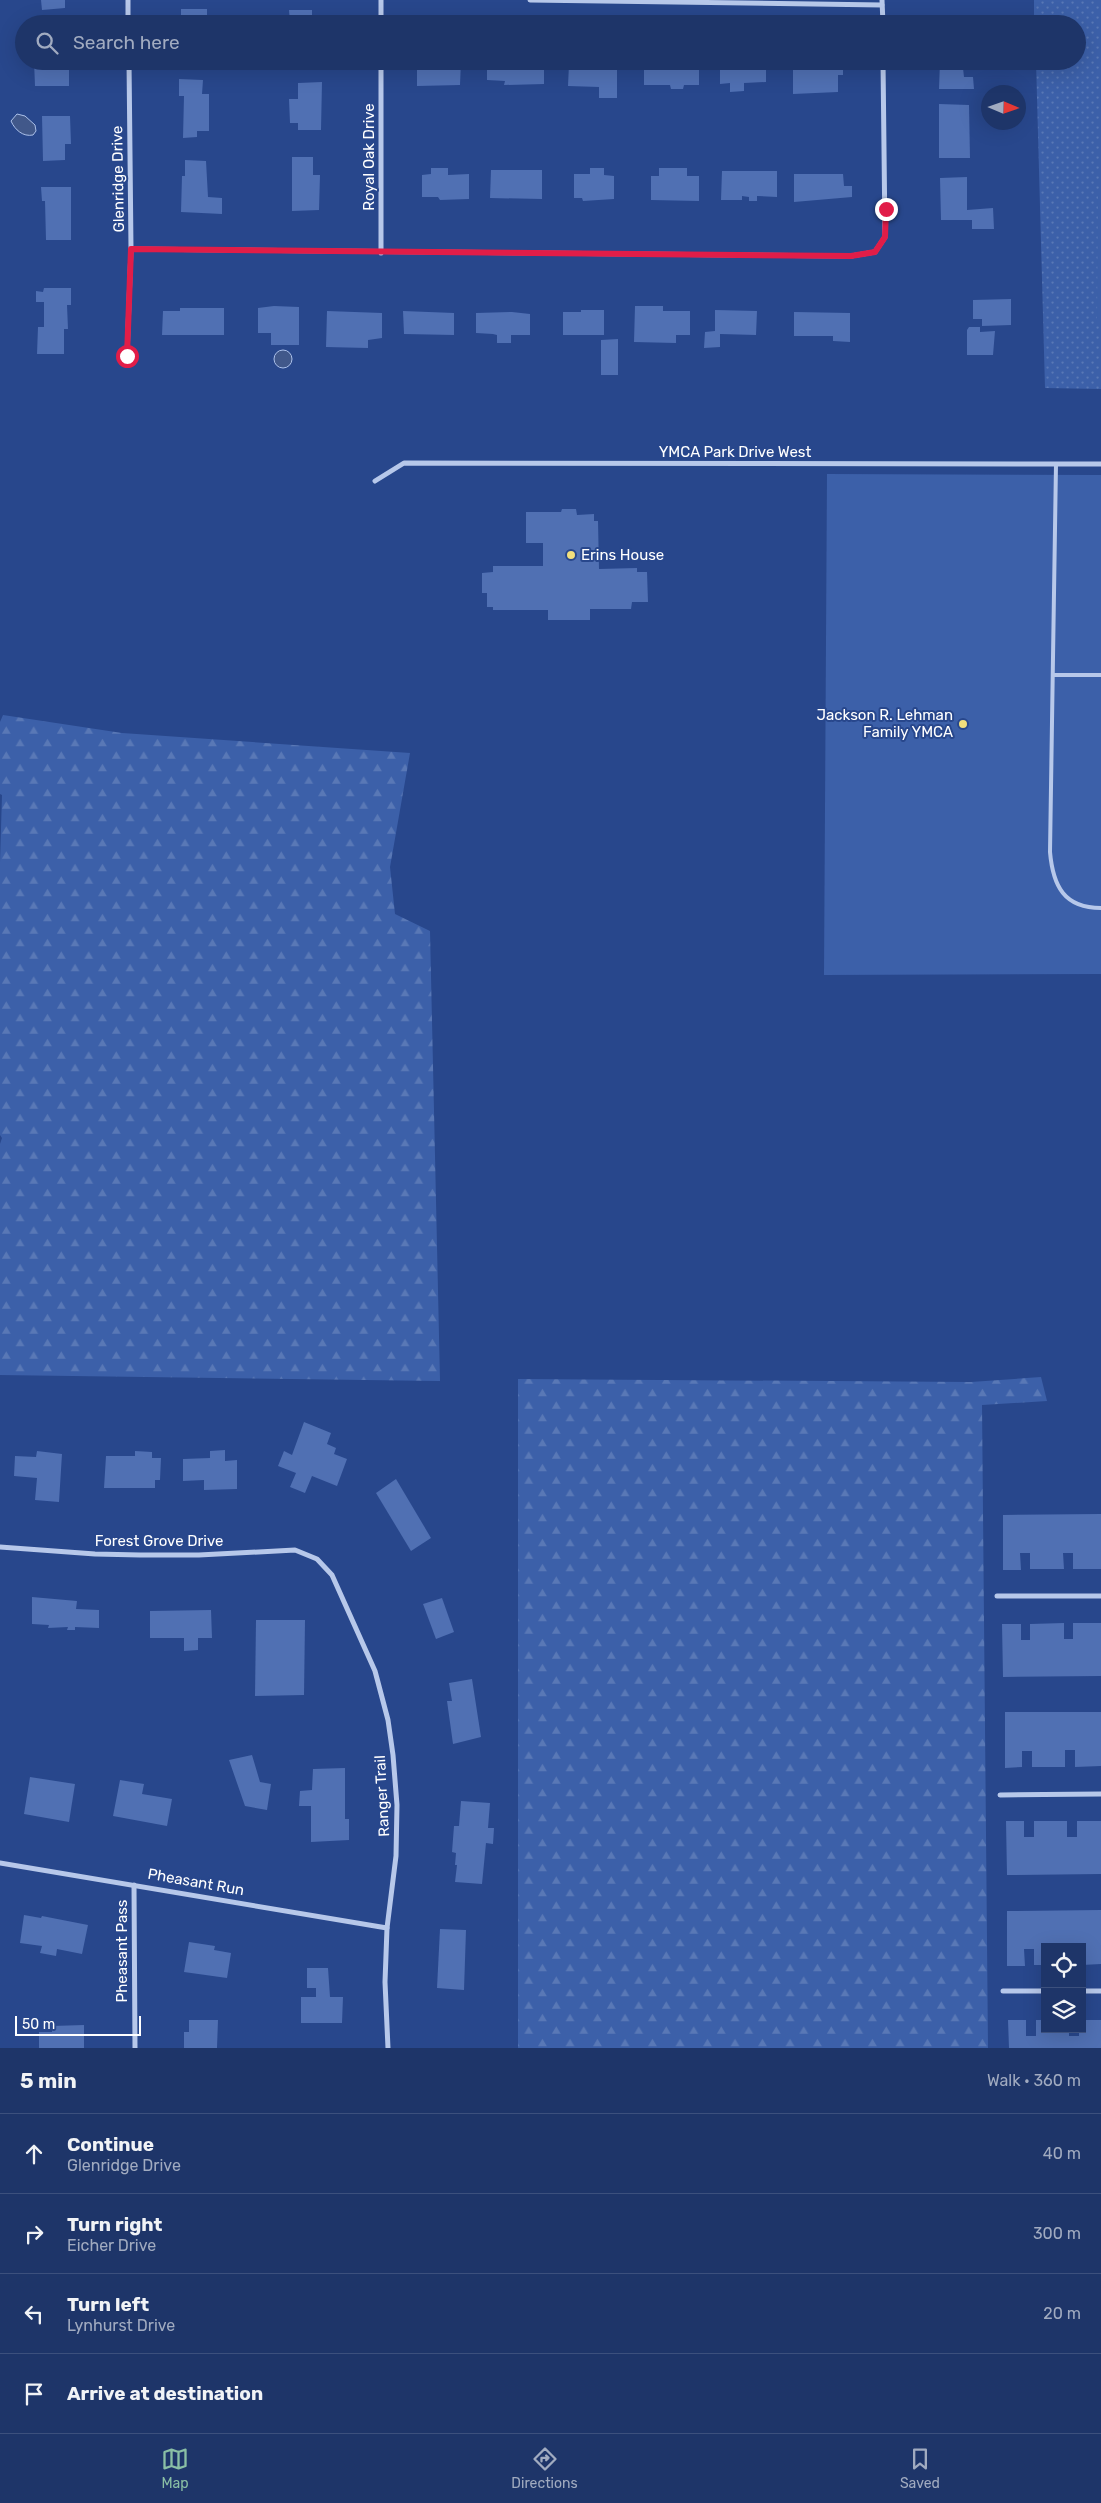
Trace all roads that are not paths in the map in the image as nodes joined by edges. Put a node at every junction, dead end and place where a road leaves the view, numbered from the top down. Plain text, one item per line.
1 (128, 0) edge
2 (381, 0) edge
3 (530, 0) edge
4 (882, 2) edge
5 (128, 15) edge
6 (381, 15) edge
7 (883, 15) edge
8 (129, 70) edge
9 (381, 70) edge
10 (884, 70) edge
11 (131, 249) junction
12 (381, 253) junction
13 (127, 356) dead end
14 (1056, 464) junction
15 (1101, 464) edge
16 (375, 481) dead end
17 (1053, 675) junction
18 (1101, 675) edge
19 (1101, 908) edge
20 (0, 1547) edge
21 (317, 1559) joint
22 (997, 1596) dead end
23 (1101, 1596) edge
24 (1101, 1794) edge
25 (1000, 1795) dead end
26 (0, 1863) edge
27 (134, 1885) junction
28 (388, 1928) junction
29 (1003, 1992) dead end
30 (1041, 1992) edge
31 (1086, 1992) edge
32 (1101, 1992) edge
33 (135, 2048) edge
34 (388, 2048) edge

1 - 5 street
2 - 6 street
3 - 4 street
4 - 7 street
8 - 11 street, Glenridge Drive
9 - 12 street, Royal Oak Drive
10 - 12 street
11 - 12 street
11 - 13 street, Glenridge Drive
14 - 15 street, YMCA Park Drive West
14 - 16 street, YMCA Park Drive West
14 - 17 lane
17 - 18 lane
17 - 19 lane
20 - 21 street, Forest Grove Drive
21 - 28 street, Ranger Trail
22 - 23 street
24 - 25 street
26 - 27 street, Pheasant Run
27 - 28 street, Pheasant Run
27 - 33 street, Pheasant Pass
28 - 34 street, Ranger Trail
29 - 30 street
31 - 32 street

